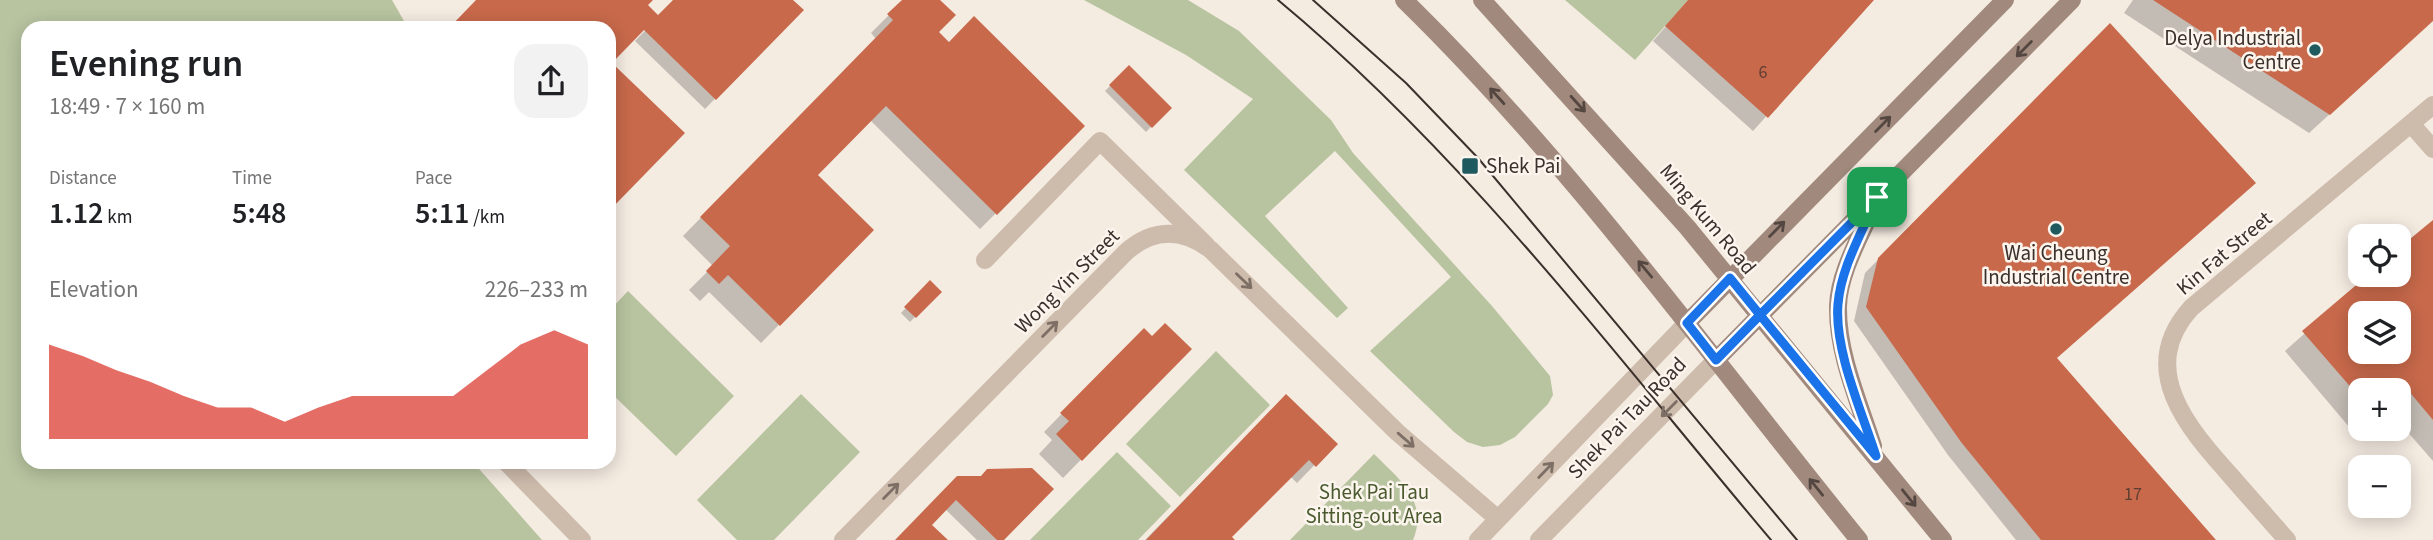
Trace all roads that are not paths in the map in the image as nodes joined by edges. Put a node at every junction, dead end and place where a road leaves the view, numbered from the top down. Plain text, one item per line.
1 (1404, 0) edge
2 (1482, 0) edge
3 (2005, 0) edge
4 (2071, 0) edge
5 (2433, 105) edge
6 (2412, 125) junction
7 (2433, 149) edge
8 (1877, 197) junction
9 (1211, 250) junction
10 (985, 260) dead end
11 (1730, 278) junction
12 (1760, 315) junction
13 (1687, 323) junction
14 (1716, 360) junction
15 (1876, 456) junction
16 (513, 469) edge
17 (1498, 519) junction
18 (582, 540) edge
19 (843, 540) edge
20 (1478, 540) edge
21 (1539, 540) edge
22 (1859, 540) edge
23 (1943, 540) edge
24 (2287, 540) edge

13 -> 1 main road
2 -> 11 main road, Ming Kum Road
11 -> 3 main road, Shek Pai Tau Road
4 -> 8 main road, Shek Pai Tau Road
5 - 6 street, Kin Fat Street
6 - 7 street
6 - 24 street, Kin Fat Street
8 - 12 main road, Shek Pai Tau Road
8 - 15 main road
9 - 10 street
9 -> 17 street, Wong Yin Street
19 -> 9 street, Wong Yin Street
11 - 12 main road, Ming Kum Road
11 - 13 main road, Shek Pai Tau Road
12 - 14 main road, Shek Pai Tau Road
12 - 15 main road, Ming Kum Road
13 - 14 main road
17 -> 13 street, Shek Pai Tau Road
14 -> 21 street, Shek Pai Tau Road
22 -> 14 main road
15 -> 23 main road, Ming Kum Road
16 - 18 street
17 - 20 street, Shek Pai Tau Road

